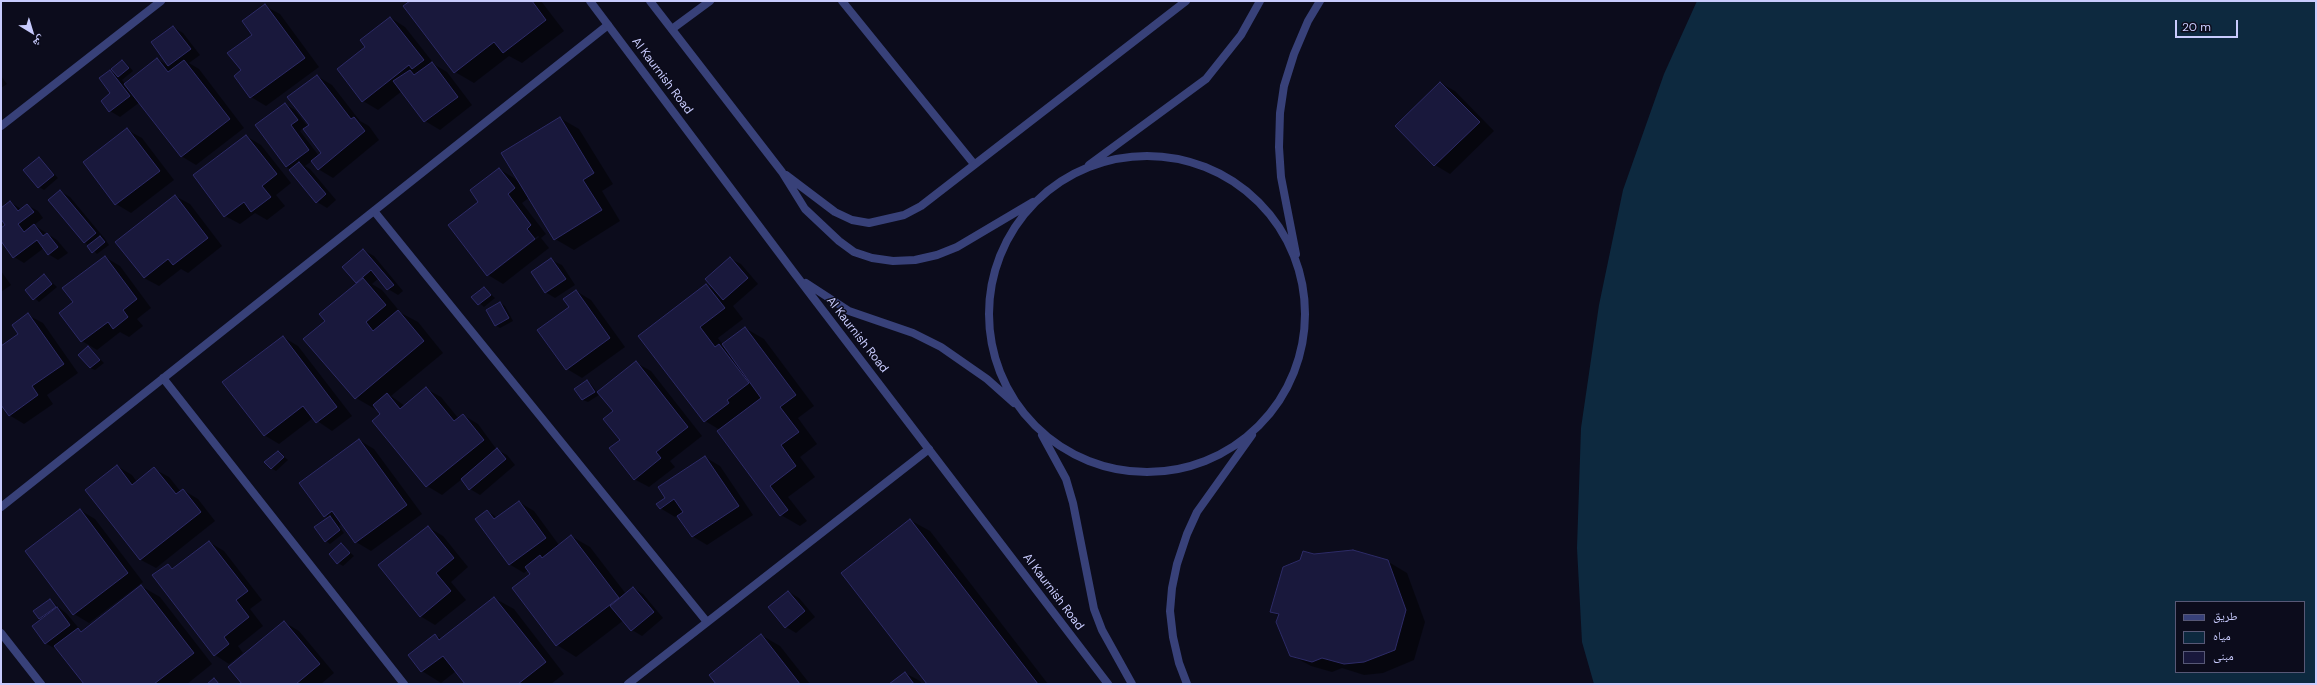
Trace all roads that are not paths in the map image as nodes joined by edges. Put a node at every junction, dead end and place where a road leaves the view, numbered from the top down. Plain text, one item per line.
1 (161, 1) edge
2 (590, 1) edge
3 (650, 1) edge
4 (710, 1) edge
5 (842, 1) edge
6 (1186, 1) edge
7 (1260, 1) edge
8 (1320, 1) edge
9 (608, 25) junction
10 (672, 29) junction
11 (1, 126) edge
12 (974, 164) junction
13 (1084, 168) junction
14 (782, 172) junction
15 (1038, 199) junction
16 (374, 211) junction
17 (1298, 262) junction
18 (795, 274) junction
19 (163, 378) junction
20 (1016, 405) junction
21 (1256, 430) junction
22 (1040, 433) junction
23 (929, 449) junction
24 (1, 507) edge
25 (707, 622) junction
26 (1, 633) edge
27 (1106, 683) edge
28 (41, 684) edge
29 (404, 684) edge
30 (628, 684) edge
31 (1132, 684) edge
32 (1187, 684) edge

1 - 11 street
2 - 9 street, Al Kaurnish Road
3 - 10 street
4 - 10 street
5 - 12 street
6 - 12 street
7 - 13 street
8 - 17 street
9 - 16 street
9 - 18 street, Al Kaurnish Road
10 - 14 street
12 - 14 street
13 - 15 street
13 - 17 street
14 - 15 street
15 - 20 street
16 - 19 street
16 - 25 street
17 - 21 street
18 - 20 street
18 - 23 street, Al Kaurnish Road
19 - 24 street
19 - 29 street
20 - 22 street
21 - 22 street
21 - 32 street
22 - 31 street
23 - 25 street
23 - 27 street, Al Kaurnish Road
25 - 30 street
26 - 28 street

